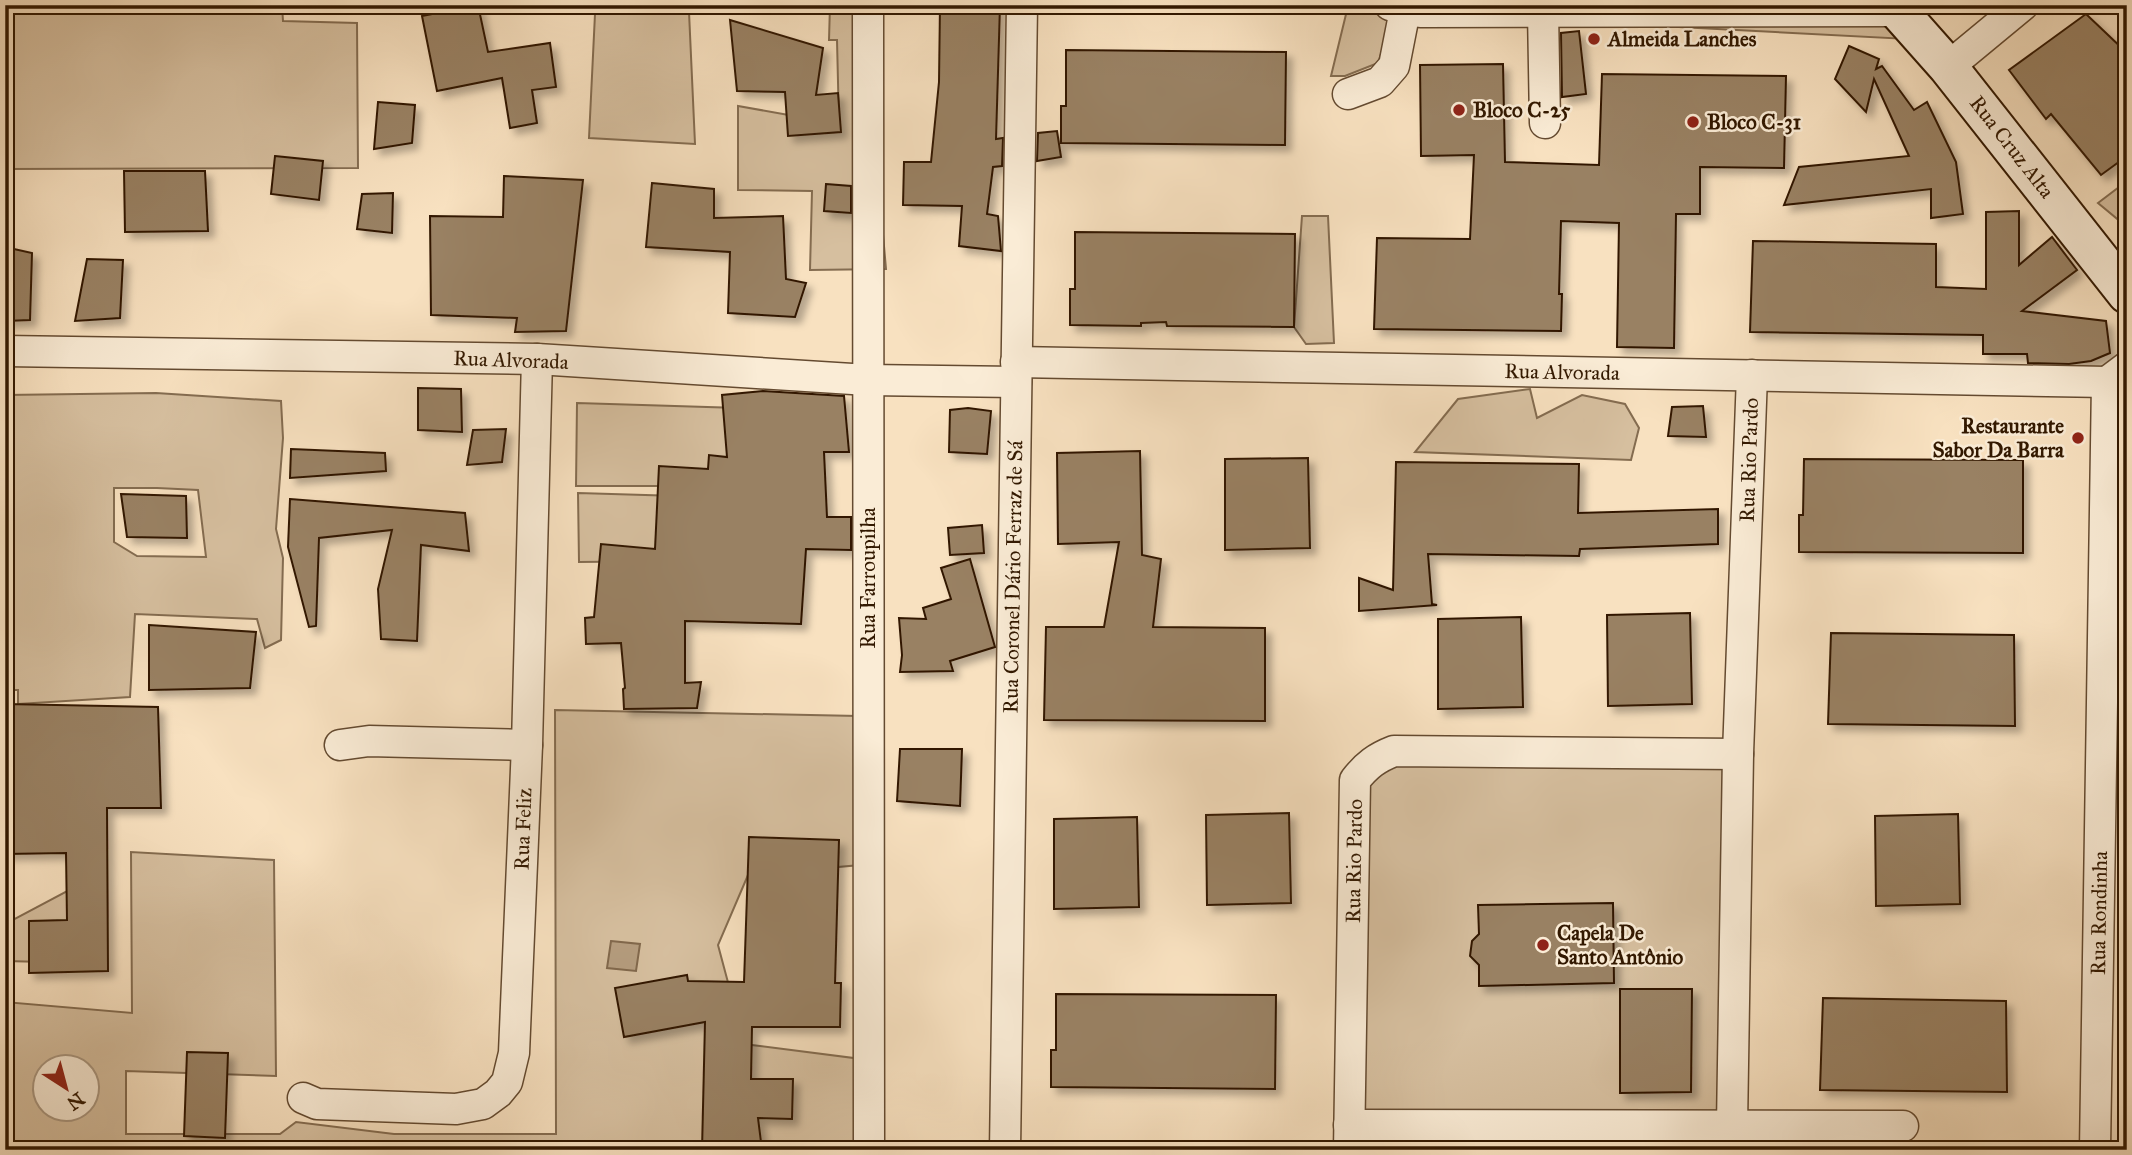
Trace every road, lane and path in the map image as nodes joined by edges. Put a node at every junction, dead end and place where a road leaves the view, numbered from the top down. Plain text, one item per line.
1 (868, 5) edge
2 (1022, 5) edge
3 (2023, 5) edge
4 (1397, 8) edge
5 (1895, 8) edge
6 (1543, 11) junction
7 (1948, 67) junction
8 (1348, 94) dead end
9 (1545, 122) dead end
10 (2127, 294) edge
11 (5, 351) edge
12 (537, 359) junction
13 (1016, 372) junction
14 (1752, 375) junction
15 (2117, 375) edge
16 (868, 380) junction
17 (340, 745) dead end
18 (527, 745) junction
19 (1738, 754) junction
20 (303, 1098) dead end
21 (1732, 1126) junction
22 (1903, 1126) dead end
23 (1349, 1138) edge
24 (869, 1150) edge
25 (1004, 1150) edge
26 (2095, 1150) edge

1 - 16 street, Rua Farroupilha
2 - 13 street, Rua Coronel Dário Ferraz de Sá
3 - 7 street
4 - 6 street
4 - 8 street
5 - 6 street
5 - 7 main road, Rua Cruz Alta
6 - 9 street
7 - 10 main road, Rua Cruz Alta
11 - 12 street, Rua Alvorada
12 - 16 street, Rua Alvorada
12 - 18 street, Rua Feliz
13 - 14 street, Rua Alvorada
13 - 16 street, Rua Alvorada
13 - 25 street, Rua Coronel Dário Ferraz de Sá
14 - 15 street, Rua Alvorada
14 - 19 street, Rua Rio Pardo
15 - 26 street, Rua Rondinha
16 - 24 street, Rua Farroupilha
17 - 18 street
18 - 20 street, Rua Feliz
19 - 21 street, Rua Rio Pardo
19 - 23 street, Rua Rio Pardo
21 - 22 street, Rua Rio Pardo
21 - 23 street, Rua Rio Pardo

